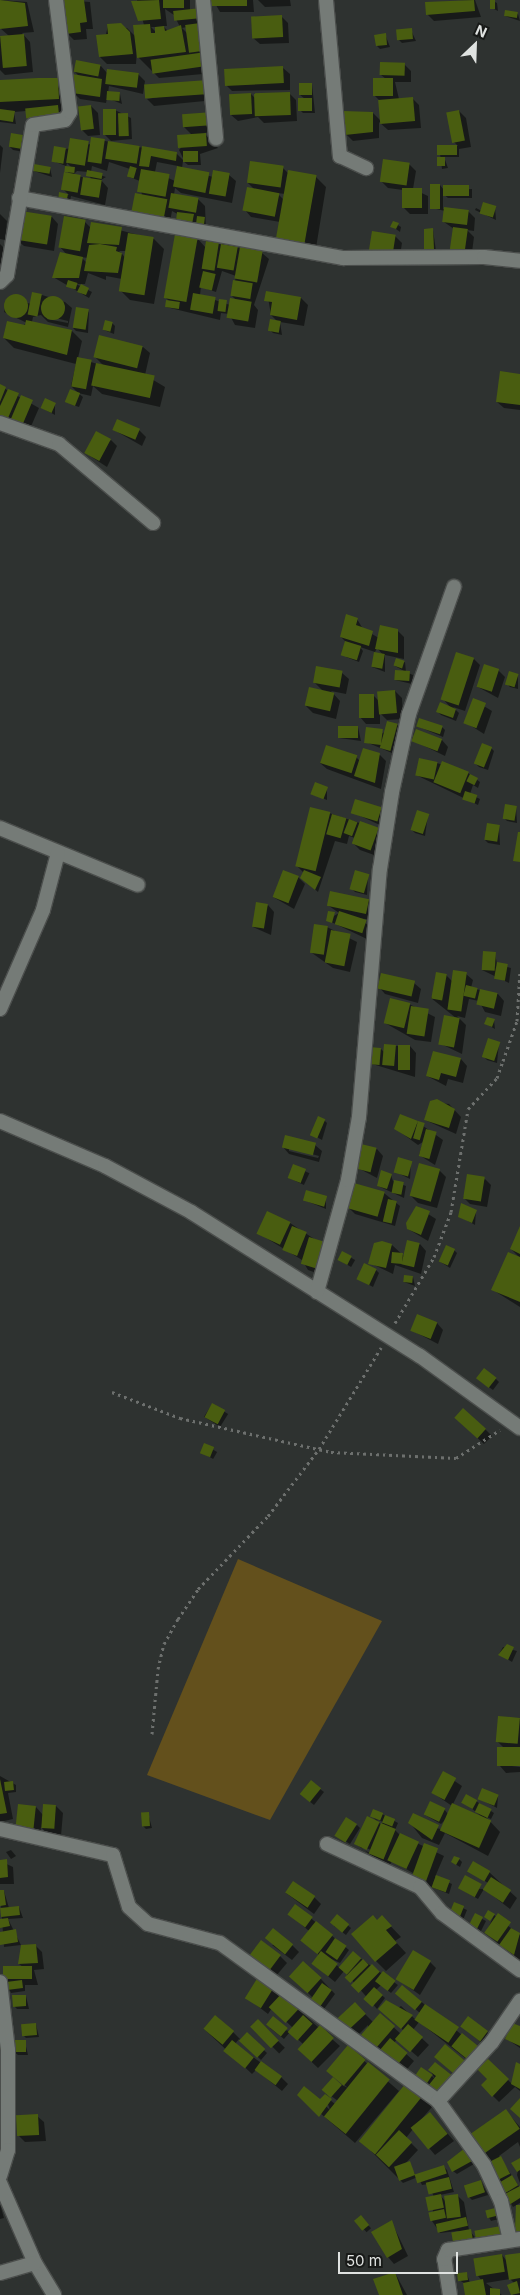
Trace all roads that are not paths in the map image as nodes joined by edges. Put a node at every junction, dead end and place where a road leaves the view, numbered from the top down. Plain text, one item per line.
1 (56, 0) edge
2 (203, 0) edge
3 (326, 0) edge
4 (216, 138) dead end
5 (366, 168) dead end
6 (19, 198) junction
7 (520, 261) edge
8 (0, 282) edge
9 (0, 423) edge
10 (153, 523) dead end
11 (454, 587) dead end
12 (0, 828) edge
13 (58, 853) junction
14 (138, 885) dead end
15 (0, 1009) edge
16 (0, 1122) edge
17 (316, 1292) junction
18 (514, 1424) edge
19 (0, 1829) edge
20 (327, 1844) dead end
21 (520, 1970) edge
22 (0, 1982) edge
23 (520, 2001) edge
24 (438, 2102) junction
25 (0, 2176) edge
26 (0, 2182) edge
27 (515, 2239) edge
28 (35, 2263) junction
29 (0, 2273) edge
30 (54, 2295) edge
31 (450, 2295) edge

1 - 6 street
2 - 4 street
3 - 5 street
6 - 7 street
6 - 8 street
9 - 10 street
11 - 17 street
12 - 13 street
13 - 14 street
13 - 15 street
16 - 17 street
17 - 18 street
19 - 24 street
20 - 21 street
22 - 25 street
23 - 24 street
24 - 27 street
26 - 28 street
27 - 31 street
28 - 29 street
28 - 30 street

